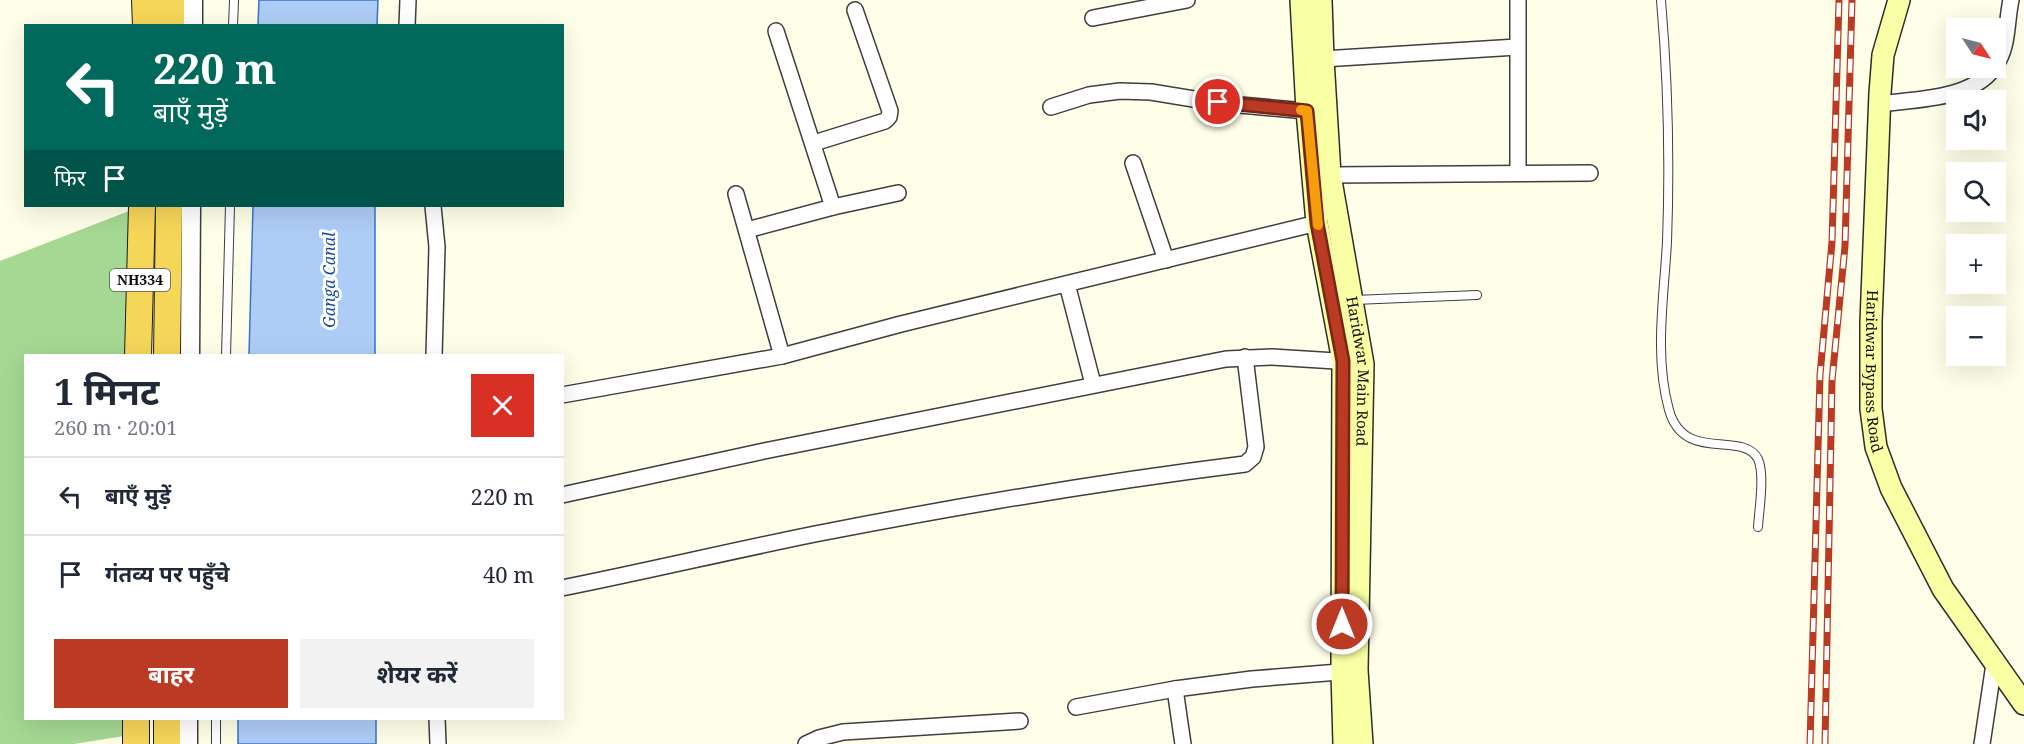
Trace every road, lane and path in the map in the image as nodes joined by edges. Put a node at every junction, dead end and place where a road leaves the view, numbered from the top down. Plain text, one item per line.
1 (145, 0) edge
2 (171, 0) edge
3 (193, 0) edge
4 (234, 0) edge
5 (408, 0) edge
6 (1187, 0) edge
7 (1301, 0) edge
8 (1321, 0) edge
9 (1518, 0) edge
10 (1661, 0) edge
11 (1899, 0) edge
12 (2011, 0) edge
13 (855, 10) dead end
14 (1093, 18) dead end
15 (146, 24) edge
16 (171, 24) edge
17 (193, 24) edge
18 (233, 24) edge
19 (407, 24) edge
20 (776, 31) dead end
21 (2006, 37) edge
22 (1518, 47) junction
23 (1323, 59) junction
24 (1982, 78) edge
25 (1879, 104) junction
26 (1051, 107) dead end
27 (1316, 112) junction
28 (814, 142) junction
29 (1133, 163) dead end
30 (1518, 173) junction
31 (1590, 173) dead end
32 (1330, 175) junction
33 (898, 193) dead end
34 (736, 194) dead end
35 (142, 207) edge
36 (169, 207) edge
37 (191, 207) edge
38 (230, 207) edge
39 (433, 207) edge
40 (833, 207) junction
41 (1317, 223) junction
42 (747, 230) junction
43 (1166, 260) junction
44 (1067, 284) junction
45 (1477, 295) dead end
46 (1352, 300) junction
47 (138, 354) edge
48 (167, 354) edge
49 (190, 354) edge
50 (226, 354) edge
51 (434, 354) edge
52 (782, 356) junction
53 (1245, 357) junction
54 (1353, 362) junction
55 (1093, 384) junction
56 (564, 395) edge
57 (564, 495) edge
58 (1758, 527) dead end
59 (564, 588) edge
60 (1994, 664) junction
61 (1350, 671) junction
62 (1175, 689) junction
63 (2024, 704) edge
64 (1076, 707) dead end
65 (136, 720) edge
66 (167, 720) edge
67 (188, 720) edge
68 (216, 720) edge
69 (437, 720) edge
70 (1020, 721) dead end
71 (136, 744) edge
72 (167, 744) edge
73 (188, 744) edge
74 (216, 744) edge
75 (438, 744) edge
76 (806, 744) edge
77 (1183, 744) edge
78 (1344, 744) edge
79 (1362, 744) edge
80 (1982, 744) edge

1 - 15 highway
2 - 16 highway
3 - 17 street
4 - 18 lane
5 - 19 street
6 - 14 street
7 - 27 main road, Haridwar Main Road
8 - 23 main road, Haridwar Main Road
9 - 22 street
10 - 58 lane
11 - 25 main road, Haridwar Bypass Road
12 - 21 street
13 - 28 street
20 - 28 street
22 - 23 street
22 - 30 street
23 - 27 main road, Haridwar Main Road
24 - 25 street
25 - 60 main road, Haridwar Bypass Road
26 - 27 street
27 - 32 main road, Haridwar Main Road
27 - 41 main road, Haridwar Main Road
28 - 40 street
29 - 43 street
30 - 31 street
30 - 32 street
32 - 46 main road, Haridwar Main Road
33 - 40 street
34 - 42 street
35 - 47 highway, NH334
36 - 48 highway, NH334
37 - 49 street
38 - 50 lane
39 - 51 street
40 - 42 street
41 - 43 street
41 - 54 main road, Haridwar Main Road
42 - 52 street
43 - 44 street
44 - 52 street
44 - 55 street
45 - 46 lane
46 - 54 main road, Haridwar Main Road
52 - 56 street
53 - 54 street
53 - 55 street
53 - 59 street
54 - 61 main road, Haridwar Main Road
55 - 57 street
60 - 63 main road, Haridwar Bypass Road
60 - 80 street
61 - 62 street
61 - 78 main road, Haridwar Main Road
61 - 79 main road, Haridwar Main Road
62 - 64 street
62 - 77 street
65 - 71 highway
66 - 72 highway
67 - 73 street
68 - 74 lane
69 - 75 street
70 - 76 street

